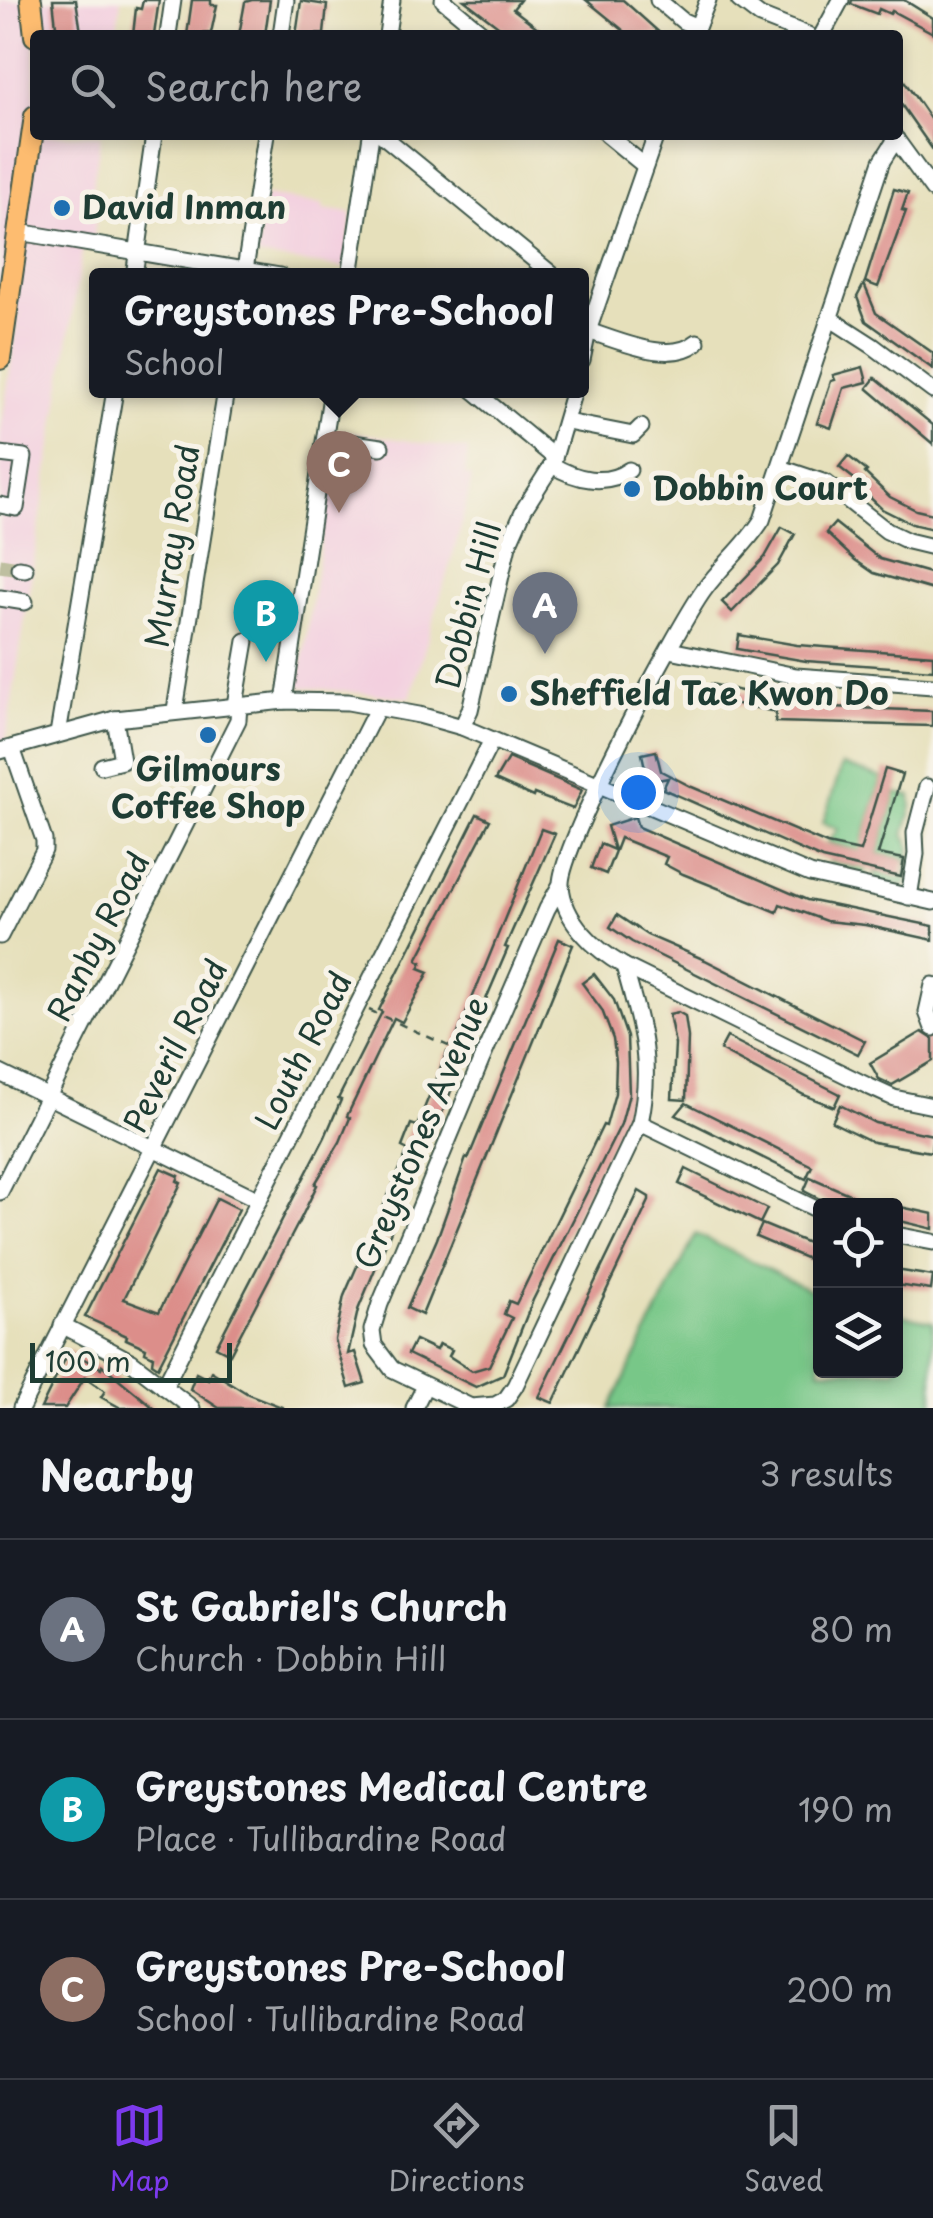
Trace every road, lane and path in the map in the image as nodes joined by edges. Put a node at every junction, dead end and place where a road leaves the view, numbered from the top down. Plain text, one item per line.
1 (30, 0) edge
2 (173, 0) edge
3 (286, 0) edge
4 (392, 0) edge
5 (443, 0) edge
6 (658, 0) edge
7 (708, 0) edge
8 (740, 0) edge
9 (841, 0) edge
10 (34, 30) edge
11 (169, 30) edge
12 (282, 30) edge
13 (387, 30) edge
14 (480, 30) edge
15 (695, 30) edge
16 (696, 30) edge
17 (795, 30) edge
18 (825, 30) edge
19 (32, 140) edge
20 (153, 140) edge
21 (265, 140) edge
22 (370, 140) edge
23 (388, 140) edge
24 (614, 140) edge
25 (654, 140) edge
26 (892, 140) edge
27 (896, 140) edge
28 (645, 166) junction
29 (933, 190) edge
30 (19, 232) junction
31 (138, 250) junction
32 (135, 268) edge
33 (226, 268) edge
34 (246, 268) edge
35 (351, 268) edge
36 (544, 268) edge
37 (6, 276) edge
38 (589, 301) edge
39 (831, 319) junction
40 (589, 331) edge
41 (697, 342) dead end
42 (0, 359) edge
43 (933, 392) edge
44 (114, 398) edge
45 (225, 398) edge
46 (331, 398) edge
47 (482, 398) edge
48 (572, 398) edge
49 (567, 422) junction
50 (641, 427) dead end
51 (325, 438) junction
52 (381, 448) dead end
53 (0, 454) edge
54 (553, 461) junction
55 (781, 468) junction
56 (629, 470) dead end
57 (0, 506) edge
58 (933, 547) edge
59 (246, 640) dead end
60 (670, 650) junction
61 (933, 686) edge
62 (284, 701) junction
63 (237, 705) junction
64 (378, 707) junction
65 (174, 710) junction
66 (114, 719) junction
67 (462, 726) junction
68 (58, 734) junction
69 (492, 740) junction
70 (6, 749) edge
71 (102, 766) dead end
72 (599, 785) junction
73 (926, 787) dead end
74 (561, 884) junction
75 (909, 898) junction
76 (933, 902) edge
77 (0, 936) edge
78 (624, 966) junction
79 (933, 985) edge
80 (358, 1005) junction
81 (933, 1028) edge
82 (481, 1061) junction
83 (0, 1073) edge
84 (49, 1097) junction
85 (933, 1106) edge
86 (640, 1123) junction
87 (154, 1150) junction
88 (0, 1192) edge
89 (259, 1200) junction
90 (813, 1208) edge
91 (903, 1236) edge
92 (933, 1242) edge
93 (62, 1325) junction
94 (164, 1386) junction
95 (425, 1386) junction
96 (21, 1408) edge
97 (192, 1408) edge
98 (414, 1408) edge

1 - 10 main road
2 - 11 street
3 - 12 street
4 - 13 street
5 - 14 street
6 - 15 street
7 - 16 street
8 - 17 street
9 - 18 street
19 - 30 main road
20 - 31 street
21 - 34 street
22 - 35 street
23 - 36 street
24 - 28 street
25 - 28 street
26 - 39 street, Greystones Avenue
27 - 29 street
28 - 38 street
30 - 31 street
30 - 37 main road
31 - 32 street
31 - 33 street
37 - 42 main road
39 - 43 street
39 - 55 street, Greystones Avenue
40 - 41 street
44 - 68 street
45 - 65 street, Murray Road
46 - 51 street
47 - 54 street
48 - 49 street, Dobbin Hill
49 - 50 street
49 - 54 street, Dobbin Hill
51 - 52 street
51 - 62 street
53 - 57 street
54 - 56 street
54 - 67 street, Dobbin Hill
55 - 58 street
55 - 60 street, Greystones Avenue
59 - 63 street, Ranby Road
60 - 61 street
60 - 72 street, Greystones Avenue
62 - 63 street
62 - 64 street
63 - 65 street
63 - 84 street, Ranby Road
64 - 67 street
64 - 87 street, Peveril Road
65 - 66 street
66 - 68 street
66 - 71 street
67 - 69 street
68 - 70 street
69 - 72 street
69 - 80 street, Louth Road
70 - 77 street
72 - 74 street, Greystones Avenue
72 - 75 street
73 - 75 street
74 - 78 street
74 - 82 street, Greystones Avenue
75 - 76 street
78 - 85 street
78 - 86 street, Greystones Avenue
79 - 81 street
80 - 82 path
80 - 89 street, Louth Road
82 - 95 street, Greystones Avenue
83 - 84 street
84 - 87 street
84 - 88 street, Ranby Road
86 - 90 street
86 - 95 street, Greystones Avenue
87 - 89 street
87 - 93 street, Peveril Road
89 - 94 street, Louth Road
91 - 92 street
93 - 94 street
93 - 96 street, Peveril Road
94 - 97 street
95 - 98 street

